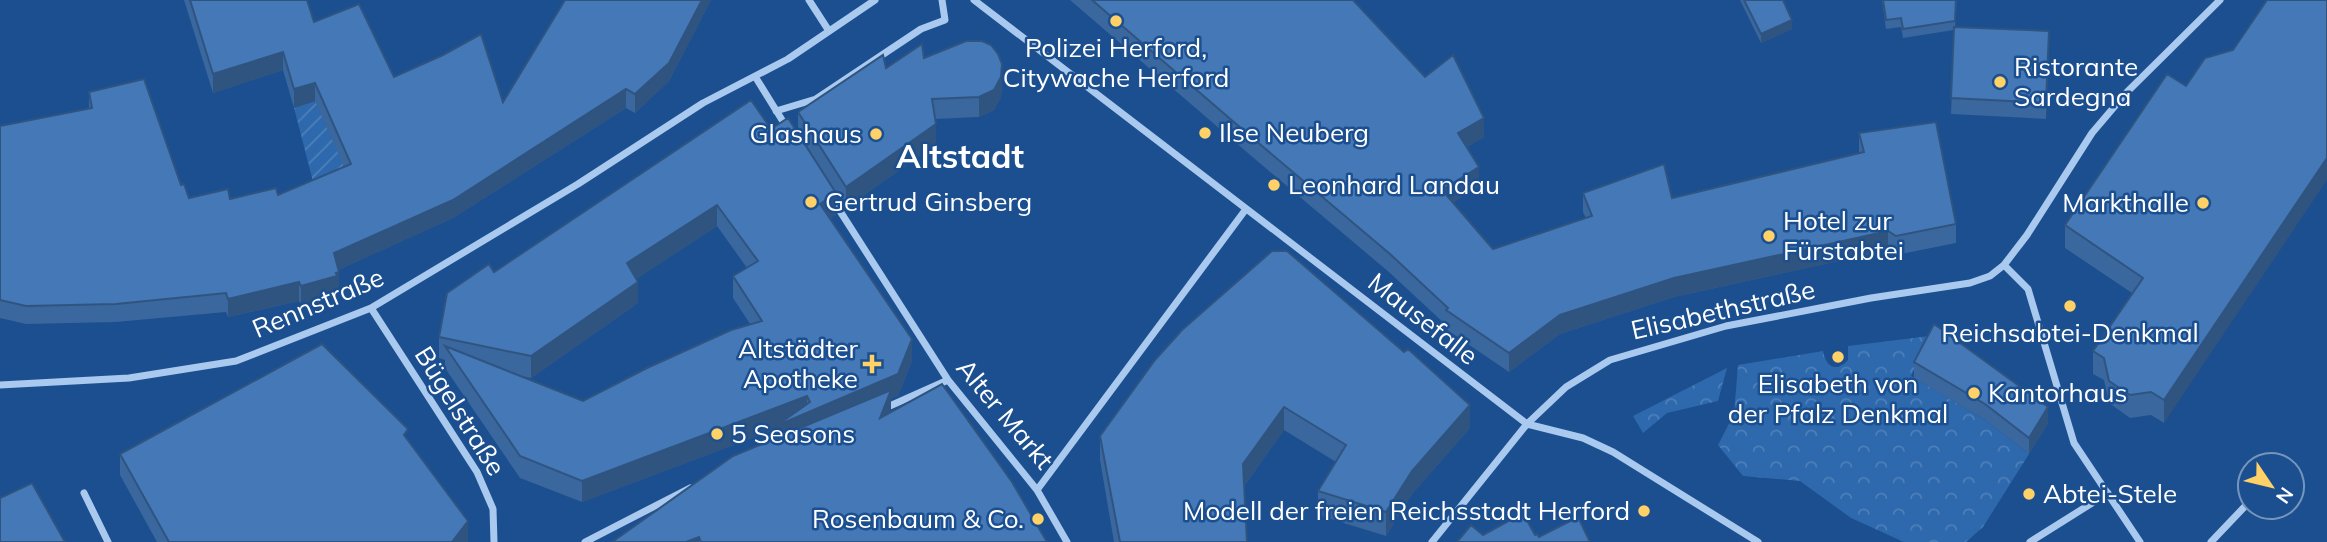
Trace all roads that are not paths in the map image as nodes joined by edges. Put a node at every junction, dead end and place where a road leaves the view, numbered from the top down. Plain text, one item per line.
1 (809, 0) edge
2 (875, 0) edge
3 (942, 0) edge
4 (974, 0) edge
5 (2220, 0) edge
6 (829, 31) junction
7 (756, 78) junction
8 (776, 111) junction
9 (791, 134) edge
10 (828, 193) edge
11 (1246, 209) junction
12 (2004, 265) junction
13 (371, 308) junction
14 (948, 380) junction
15 (0, 384) edge
16 (872, 414) edge
17 (1527, 424) junction
18 (699, 485) edge
19 (1037, 490) junction
20 (84, 493) dead end
21 (2108, 493) junction
22 (2236, 516) edge
23 (108, 542) edge
24 (494, 542) edge
25 (585, 542) edge
26 (1067, 542) edge
27 (1432, 542) edge
28 (1758, 542) edge
29 (2030, 542) edge
30 (2140, 542) edge
31 (2211, 542) edge

1 - 6 street
2 - 6 street
3 - 8 street
4 - 11 street
5 - 12 street, Elisabethstraße
6 - 7 street
7 - 8 street
7 - 13 street, Rennstraße
8 - 9 street
10 - 14 street, Alter Markt
11 - 17 street, Mausefalle
11 - 19 street, Alter Markt
12 - 17 street, Elisabethstraße
12 - 21 street
13 - 15 street, Rennstraße
13 - 24 street, Bügelstraße
14 - 16 street
14 - 19 street, Alter Markt
17 - 27 street, Elisabethstraße
17 - 28 street
18 - 25 street
19 - 26 street
20 - 23 street
21 - 29 street
21 - 30 street
22 - 31 street

